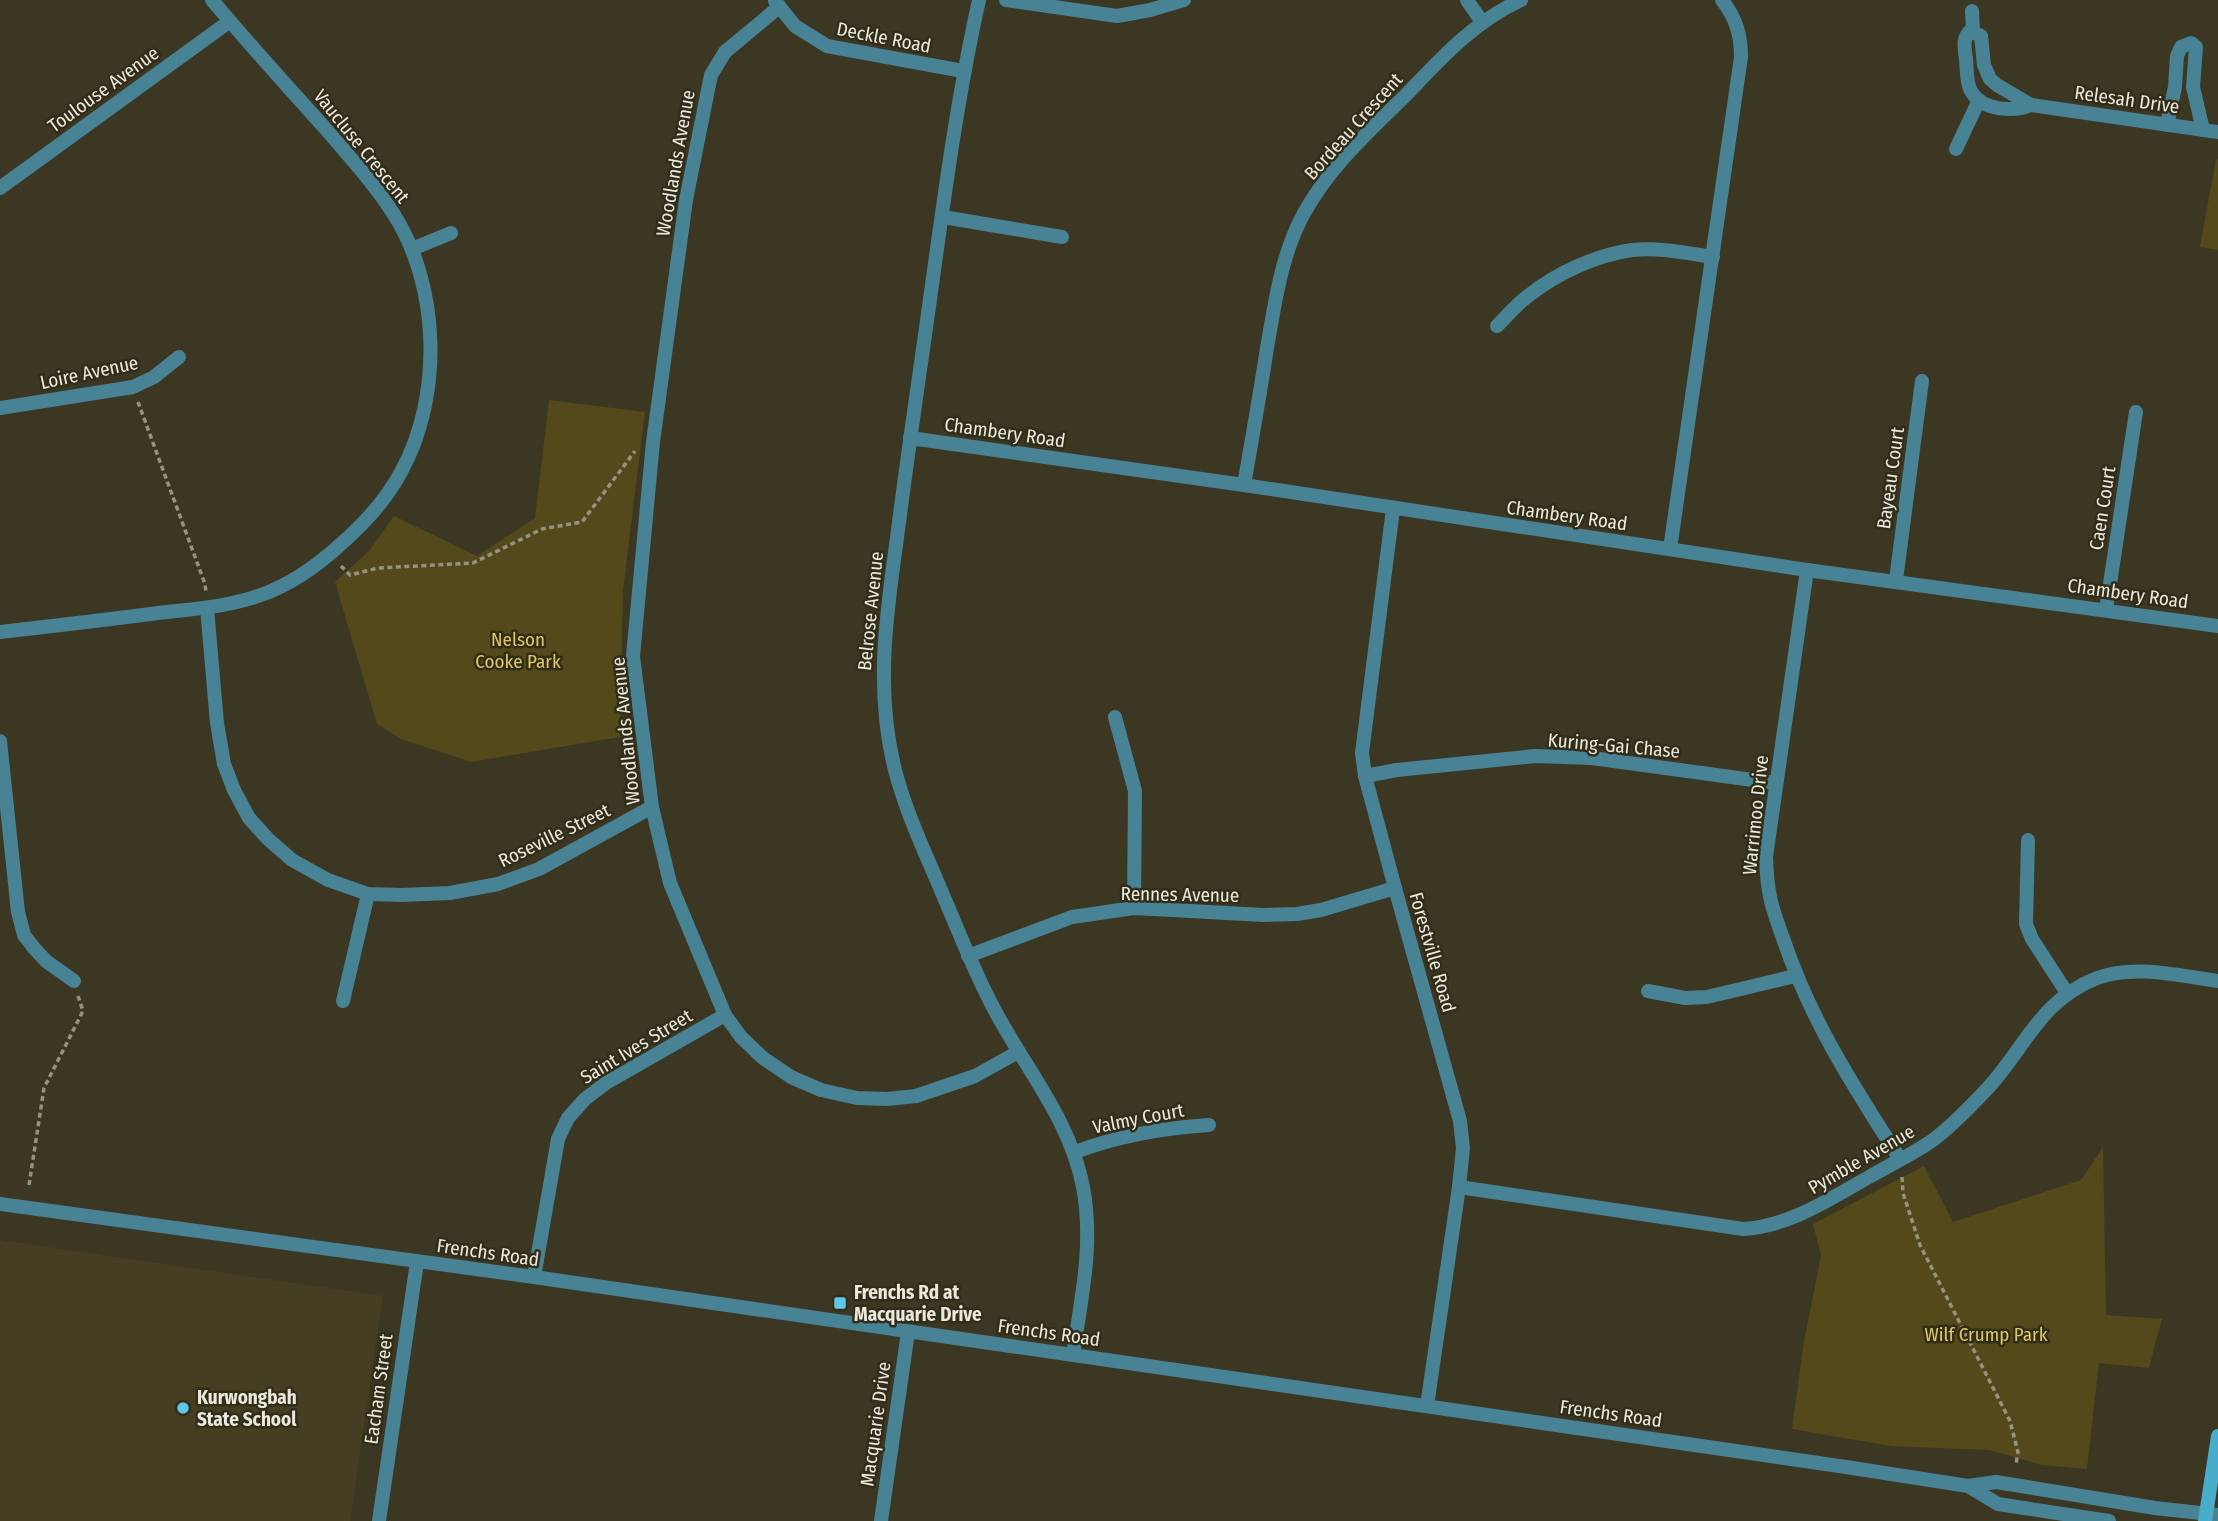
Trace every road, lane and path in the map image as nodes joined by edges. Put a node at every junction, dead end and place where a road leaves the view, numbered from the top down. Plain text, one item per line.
1 (212, 0) edge
2 (979, 0) edge
3 (1006, 0) edge
4 (1184, 0) edge
5 (1467, 0) edge
6 (1521, 0) edge
7 (1722, 0) edge
8 (776, 4) edge
9 (1972, 11) dead end
10 (230, 21) junction
11 (1482, 22) junction
12 (1973, 32) junction
13 (963, 71) junction
14 (1979, 100) junction
15 (2031, 105) junction
16 (2167, 125) junction
17 (2211, 131) edge
18 (1956, 149) dead end
19 (0, 188) edge
20 (943, 217) junction
21 (451, 233) dead end
22 (1062, 237) dead end
23 (412, 249) junction
24 (1713, 257) junction
25 (1497, 326) dead end
26 (179, 357) dead end
27 (1922, 381) dead end
28 (133, 387) junction
29 (0, 408) edge
30 (2137, 412) dead end
31 (910, 438) junction
32 (653, 442) junction
33 (1244, 485) junction
34 (1393, 509) junction
35 (1670, 549) junction
36 (330, 554) junction
37 (1807, 570) junction
38 (1896, 580) junction
39 (207, 608) junction
40 (2106, 610) junction
41 (2218, 626) edge
42 (0, 632) edge
43 (1115, 717) dead end
44 (0, 741) edge
45 (1365, 776) junction
46 (1775, 783) junction
47 (652, 807) junction
48 (2028, 840) dead end
49 (1395, 888) junction
50 (368, 894) junction
51 (1134, 908) junction
52 (968, 956) junction
53 (1795, 976) junction
54 (74, 981) joint
55 (2218, 981) edge
56 (1648, 991) dead end
57 (2067, 993) junction
58 (343, 1001) dead end
59 (725, 1015) junction
60 (1018, 1052) junction
61 (1209, 1125) dead end
62 (1075, 1152) junction
63 (1900, 1159) junction
64 (29, 1185) dead end
65 (1459, 1187) junction
66 (0, 1204) edge
67 (417, 1262) junction
68 (534, 1277) junction
69 (908, 1332) junction
70 (1073, 1355) junction
71 (1427, 1406) junction
72 (2218, 1437) edge
73 (2016, 1464) dead end
74 (1968, 1486) junction
75 (2210, 1517) edge
76 (379, 1521) edge
77 (881, 1521) edge
78 (2109, 1521) edge

1 - 10 street, Vaucluse Crescent
2 - 13 street, Belrose Avenue
3 - 4 street
5 - 11 street
6 - 11 street, Bordeau Crescent
7 - 24 street
8 - 13 street, Deckle Road
8 - 32 street, Woodlands Avenue
9 - 12 street
10 - 19 street, Toulouse Avenue
10 - 23 street, Vaucluse Crescent
11 - 33 street, Bordeau Crescent
12 - 14 street
12 - 15 street, Relesah Drive
13 - 20 street, Belrose Avenue
14 - 15 street, Relesah Drive
14 - 18 street
15 - 16 street, Relesah Drive
16 - 17 street, Relesah Drive
16 - 17 street
20 - 22 street
20 - 31 street, Belrose Avenue
21 - 23 street
23 - 36 street, Vaucluse Crescent
24 - 25 street
24 - 35 street
26 - 28 street, Loire Avenue
27 - 38 street, Bayeau Court
28 - 29 street, Loire Avenue
28 - 39 path
30 - 40 street, Caen Court
31 - 33 street, Chambery Road
31 - 52 street, Belrose Avenue
32 - 36 path
32 - 47 street, Woodlands Avenue
33 - 34 street, Chambery Road
34 - 35 street, Chambery Road
34 - 45 street, Forestville Road
35 - 37 street, Chambery Road
36 - 39 street, Vaucluse Crescent
37 - 38 street, Chambery Road
37 - 46 street, Warrimoo Drive
38 - 40 street, Chambery Road
39 - 42 street, Vaucluse Crescent
39 - 50 street, Roseville Street
40 - 41 street, Chambery Road
43 - 51 street
44 - 54 street
45 - 46 street, Kuring-Gai Chase
45 - 49 street, Forestville Road
46 - 53 street, Warrimoo Drive
47 - 50 street, Roseville Street
47 - 59 street, Woodlands Avenue
48 - 57 street
49 - 51 street, Rennes Avenue
49 - 65 street, Forestville Road
50 - 58 street
51 - 52 street, Rennes Avenue
52 - 60 street, Belrose Avenue
53 - 56 street
53 - 63 street, Warrimoo Drive
54 - 64 path
55 - 57 street, Pymble Avenue
57 - 63 street, Pymble Avenue
59 - 60 street, Woodlands Avenue
59 - 68 street, Saint Ives Street
60 - 62 street, Belrose Avenue
61 - 62 street, Valmy Court
62 - 70 street, Belrose Avenue
63 - 65 street, Pymble Avenue
63 - 73 path
65 - 71 street, Forestville Road
66 - 67 street, Frenchs Road
67 - 68 street, Frenchs Road
67 - 76 street, Eacham Street
68 - 69 street, Frenchs Road
69 - 70 street, Frenchs Road
69 - 77 street, Macquarie Drive
70 - 71 street, Frenchs Road
71 - 74 street, Frenchs Road
72 - 75 main road
74 - 75 street, Frenchs Road
74 - 78 street, Frenchs Road

